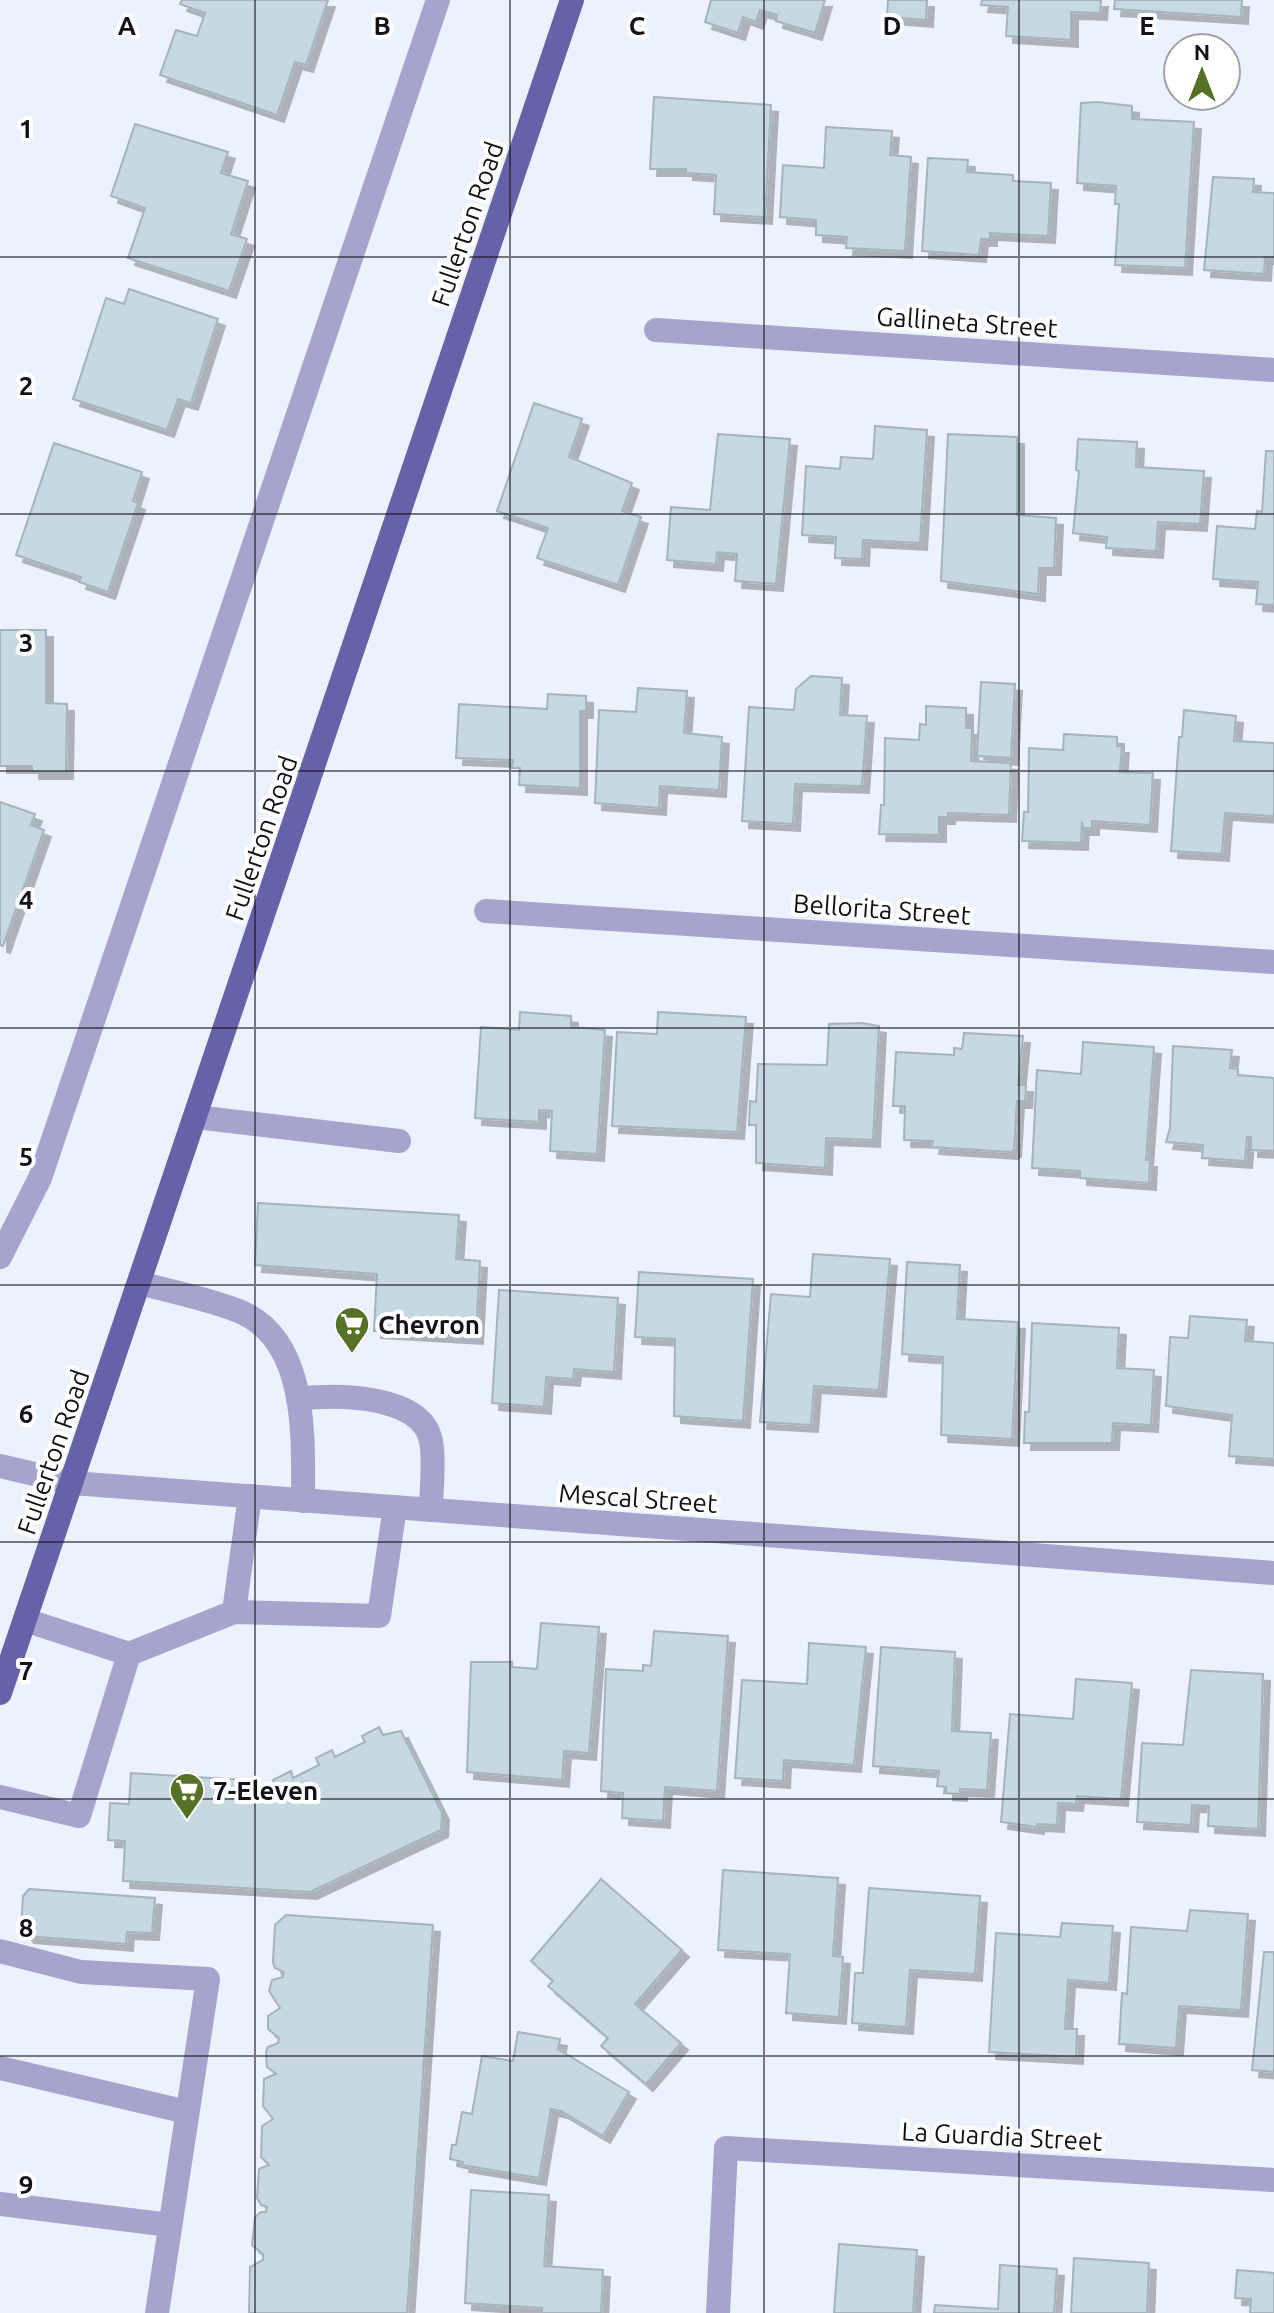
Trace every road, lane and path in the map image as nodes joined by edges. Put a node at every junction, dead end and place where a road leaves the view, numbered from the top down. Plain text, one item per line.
1 (438, 0) edge
2 (572, 0) edge
3 (656, 330) dead end
4 (1274, 370) edge
5 (486, 911) dead end
6 (1274, 962) edge
7 (196, 1117) junction
8 (399, 1141) dead end
9 (0, 1257) edge
10 (140, 1283) junction
11 (298, 1399) junction
12 (0, 1466) edge
13 (72, 1483) junction
14 (250, 1496) junction
15 (303, 1501) junction
16 (395, 1507) junction
17 (431, 1510) junction
18 (1274, 1573) edge
19 (234, 1612) junction
20 (25, 1620) junction
21 (129, 1654) junction
22 (0, 1693) edge
23 (0, 1797) edge
24 (0, 1951) edge
25 (0, 2068) edge
26 (187, 2112) junction
27 (1274, 2180) edge
28 (0, 2204) edge
29 (170, 2225) junction
30 (157, 2313) edge
31 (718, 2313) edge

1 - 9 street
2 - 7 main road, Fullerton Road
3 - 4 street, Gallineta Street
5 - 6 street, Bellorita Street
7 - 8 street
7 - 10 main road, Fullerton Road
10 - 11 street
10 - 13 main road, Fullerton Road
11 - 15 street
11 - 17 street
12 - 13 street, Mescal Street
13 - 14 street, Mescal Street
13 - 20 main road, Fullerton Road
14 - 15 street, Mescal Street
14 - 19 street
15 - 16 street, Mescal Street
16 - 17 street, Mescal Street
16 - 19 street
17 - 18 street, Mescal Street
19 - 21 street
20 - 21 street
20 - 22 main road, Fullerton Road
21 - 23 street
24 - 26 street
25 - 26 street
26 - 29 street
27 - 31 street, La Guardia Street
28 - 29 street
29 - 30 street

